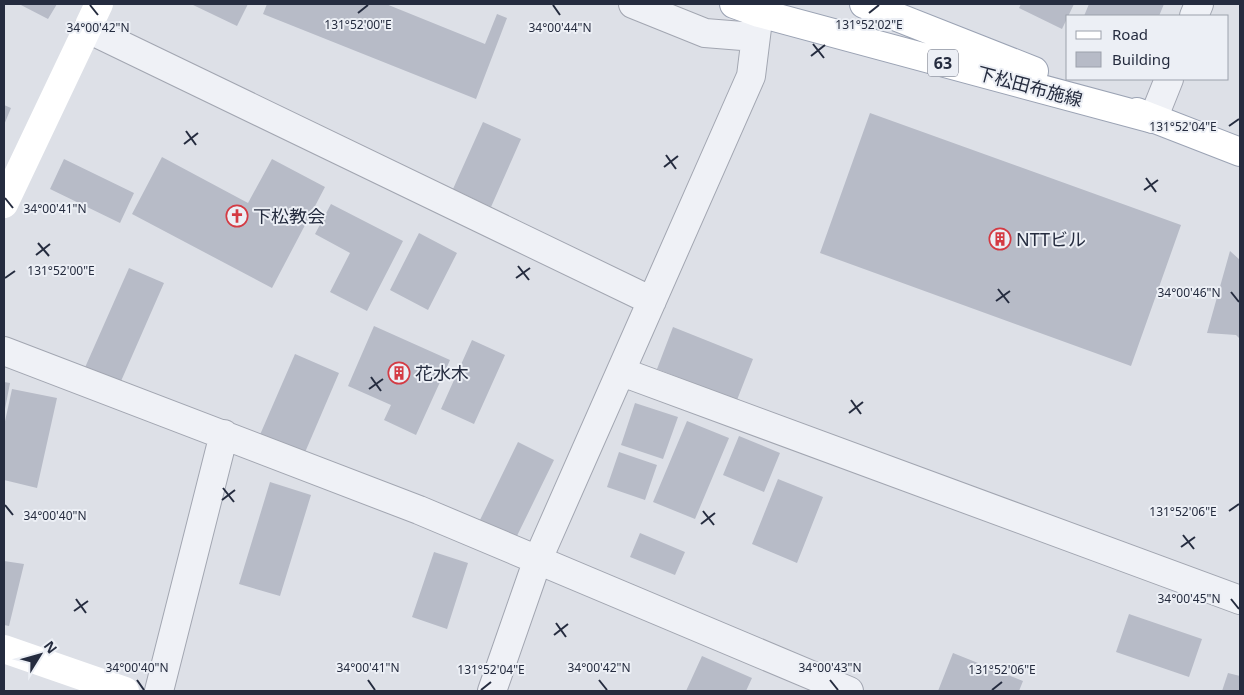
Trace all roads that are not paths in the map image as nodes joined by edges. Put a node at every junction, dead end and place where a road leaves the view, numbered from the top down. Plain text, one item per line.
1 (99, 4) edge
2 (632, 4) edge
3 (734, 4) edge
4 (864, 4) edge
5 (758, 18) edge
6 (88, 29) junction
7 (1169, 80) edge
8 (1154, 119) junction
9 (1240, 152) edge
10 (4, 204) edge
11 (652, 301) junction
12 (4, 352) edge
13 (622, 372) junction
14 (224, 434) junction
15 (538, 559) junction
16 (1240, 600) edge
17 (4, 649) edge
18 (124, 691) edge
19 (159, 691) edge
20 (492, 691) edge
21 (849, 691) edge

1 - 6 main road
2 - 5 street
3 - 5 main road, 下松田布施線 / 63
4 - 8 main road, 下松田布施線 / 63
5 - 8 main road, 下松田布施線 / 63
5 - 11 street
6 - 10 main road
6 - 11 street
7 - 8 street
8 - 9 main road, 下松田布施線 / 63
11 - 13 street
12 - 14 street
13 - 15 street
13 - 16 street
14 - 15 street
14 - 19 street
15 - 20 street
15 - 21 street
17 - 18 main road

